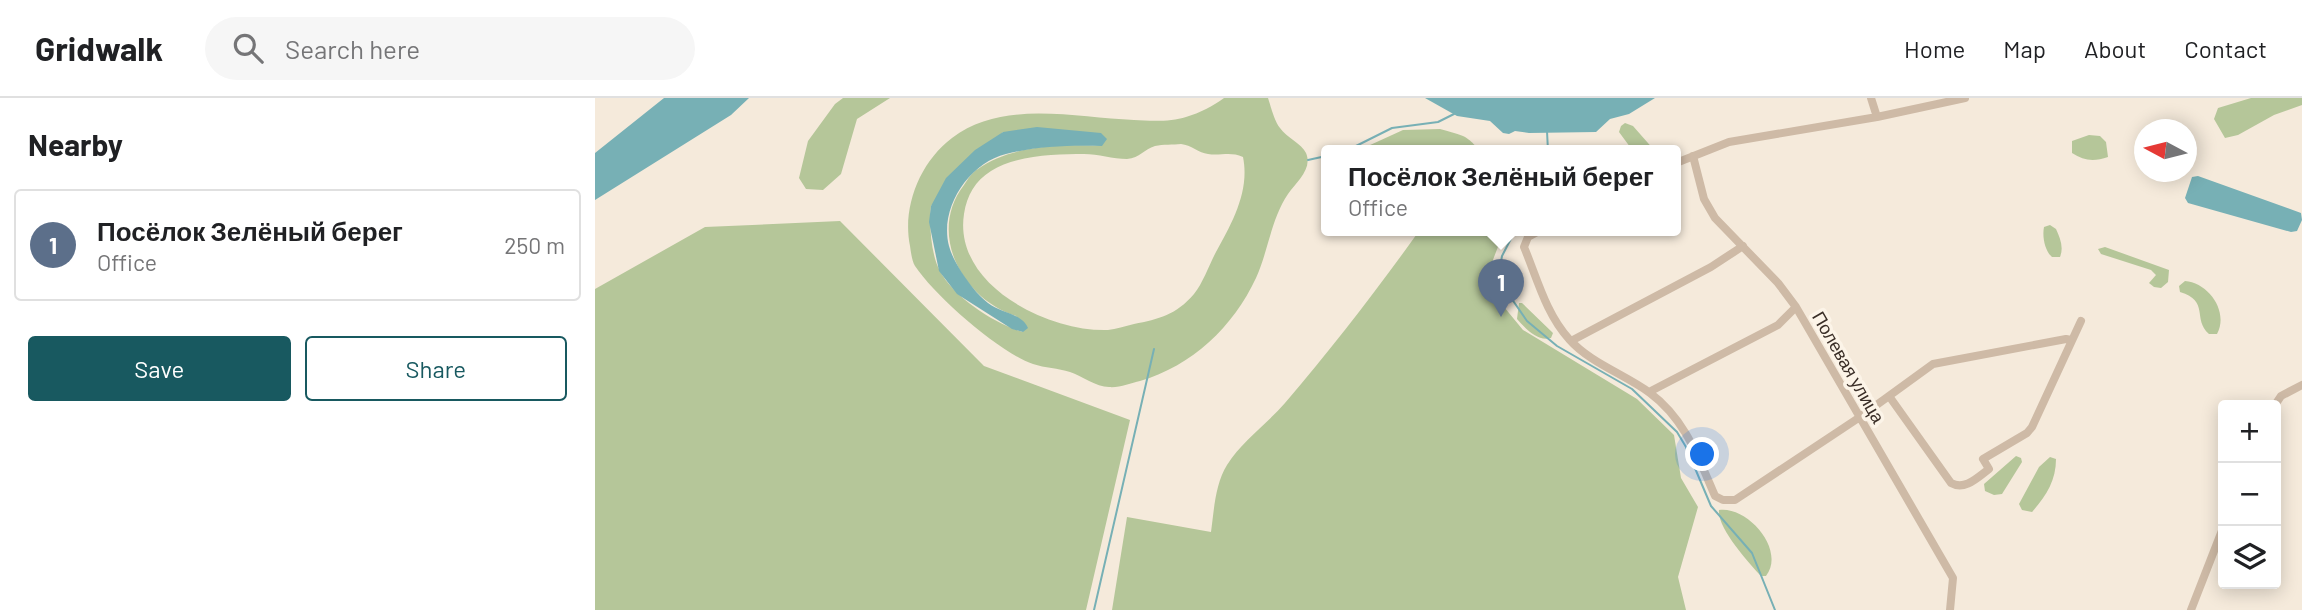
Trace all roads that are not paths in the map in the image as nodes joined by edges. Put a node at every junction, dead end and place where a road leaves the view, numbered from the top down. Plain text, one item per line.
1 (1871, 98) edge
2 (1965, 98) edge
3 (1933, 102) edge
4 (1877, 117) junction
5 (1693, 156) junction
6 (1681, 161) edge
7 (1532, 236) edge
8 (1743, 246) junction
9 (1795, 307) junction
10 (2081, 321) dead end
11 (2071, 340) junction
12 (1571, 341) junction
13 (2302, 385) edge
14 (1649, 393) junction
15 (1889, 396) junction
16 (2278, 400) edge
17 (1860, 417) junction
18 (2218, 541) edge
19 (1950, 610) edge
20 (2191, 610) edge

1 - 4 street
2 - 3 street
3 - 4 street
4 - 5 street
5 - 6 street
5 - 8 street, Полевая улица
7 - 12 street
8 - 9 street, Полевая улица
8 - 12 street
9 - 14 street
9 - 17 street, Полевая улица
10 - 11 street
11 - 15 street
11 - 15 street
12 - 14 street
13 - 16 street
14 - 17 street
15 - 17 street
17 - 19 street, Полевая улица
18 - 20 street

